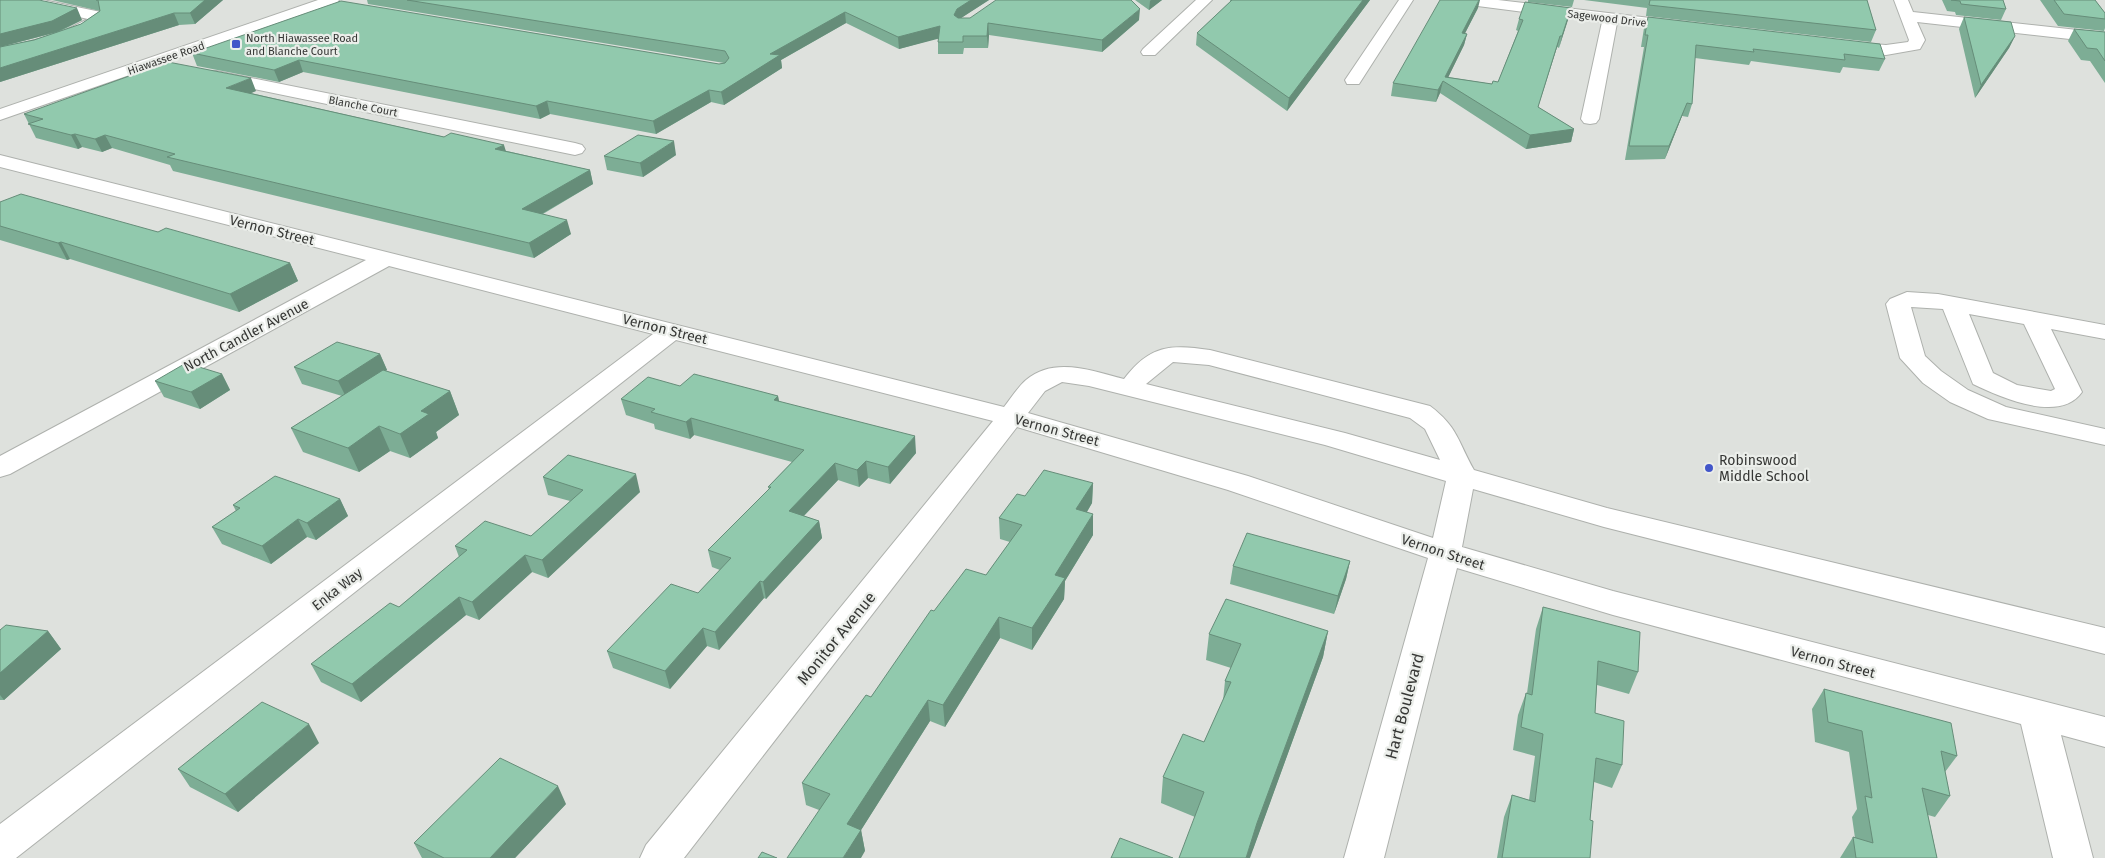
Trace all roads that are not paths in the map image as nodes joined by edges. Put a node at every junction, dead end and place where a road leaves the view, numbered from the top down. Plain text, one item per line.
1 (21, 0) edge
2 (1205, 0) edge
3 (1406, 0) edge
4 (1462, 0) edge
5 (1901, 0) edge
6 (333, 3) edge
7 (1907, 16) junction
8 (1610, 18) junction
9 (1698, 29) edge
10 (2105, 38) edge
11 (1836, 46) edge
12 (1149, 52) dead end
13 (0, 54) edge
14 (150, 63) junction
15 (179, 69) edge
16 (198, 73) edge
17 (1353, 80) dead end
18 (0, 115) edge
19 (1590, 119) dead end
20 (575, 149) dead end
21 (0, 161) edge
22 (386, 259) junction
23 (1945, 302) junction
24 (2034, 319) junction
25 (673, 330) junction
26 (2105, 332) edge
27 (1130, 388) junction
28 (1011, 417) junction
29 (2105, 437) edge
30 (0, 468) edge
31 (1462, 474) junction
32 (1445, 554) junction
33 (2105, 640) edge
34 (2037, 714) junction
35 (2105, 732) edge
36 (0, 847) edge
37 (660, 858) edge
38 (1364, 858) edge
39 (2074, 858) edge

1 - 13 street
2 - 12 street
3 - 17 street
4 - 8 street, Sagewood Drive
5 - 7 street
6 - 14 street, Hiawassee Road
7 - 10 street
7 - 11 street
8 - 9 street, Sagewood Drive
8 - 19 street
14 - 15 street
14 - 18 street, Hiawassee Road
16 - 20 street, Blanche Court
21 - 22 street, Vernon Street
22 - 25 street, Vernon Street
22 - 30 street, North Candler Avenue
23 - 24 street
23 - 24 street
23 - 29 street
24 - 26 street
25 - 28 street, Vernon Street
25 - 36 street, Enka Way
27 - 28 street, Monitor Avenue
27 - 31 street, Monitor Avenue
27 - 31 street
28 - 32 street, Vernon Street
28 - 37 street, Monitor Avenue
31 - 32 street, Hart Boulevard
31 - 33 street, Monitor Avenue
32 - 34 street, Vernon Street
32 - 38 street, Hart Boulevard
34 - 35 street, Vernon Street
34 - 39 street

